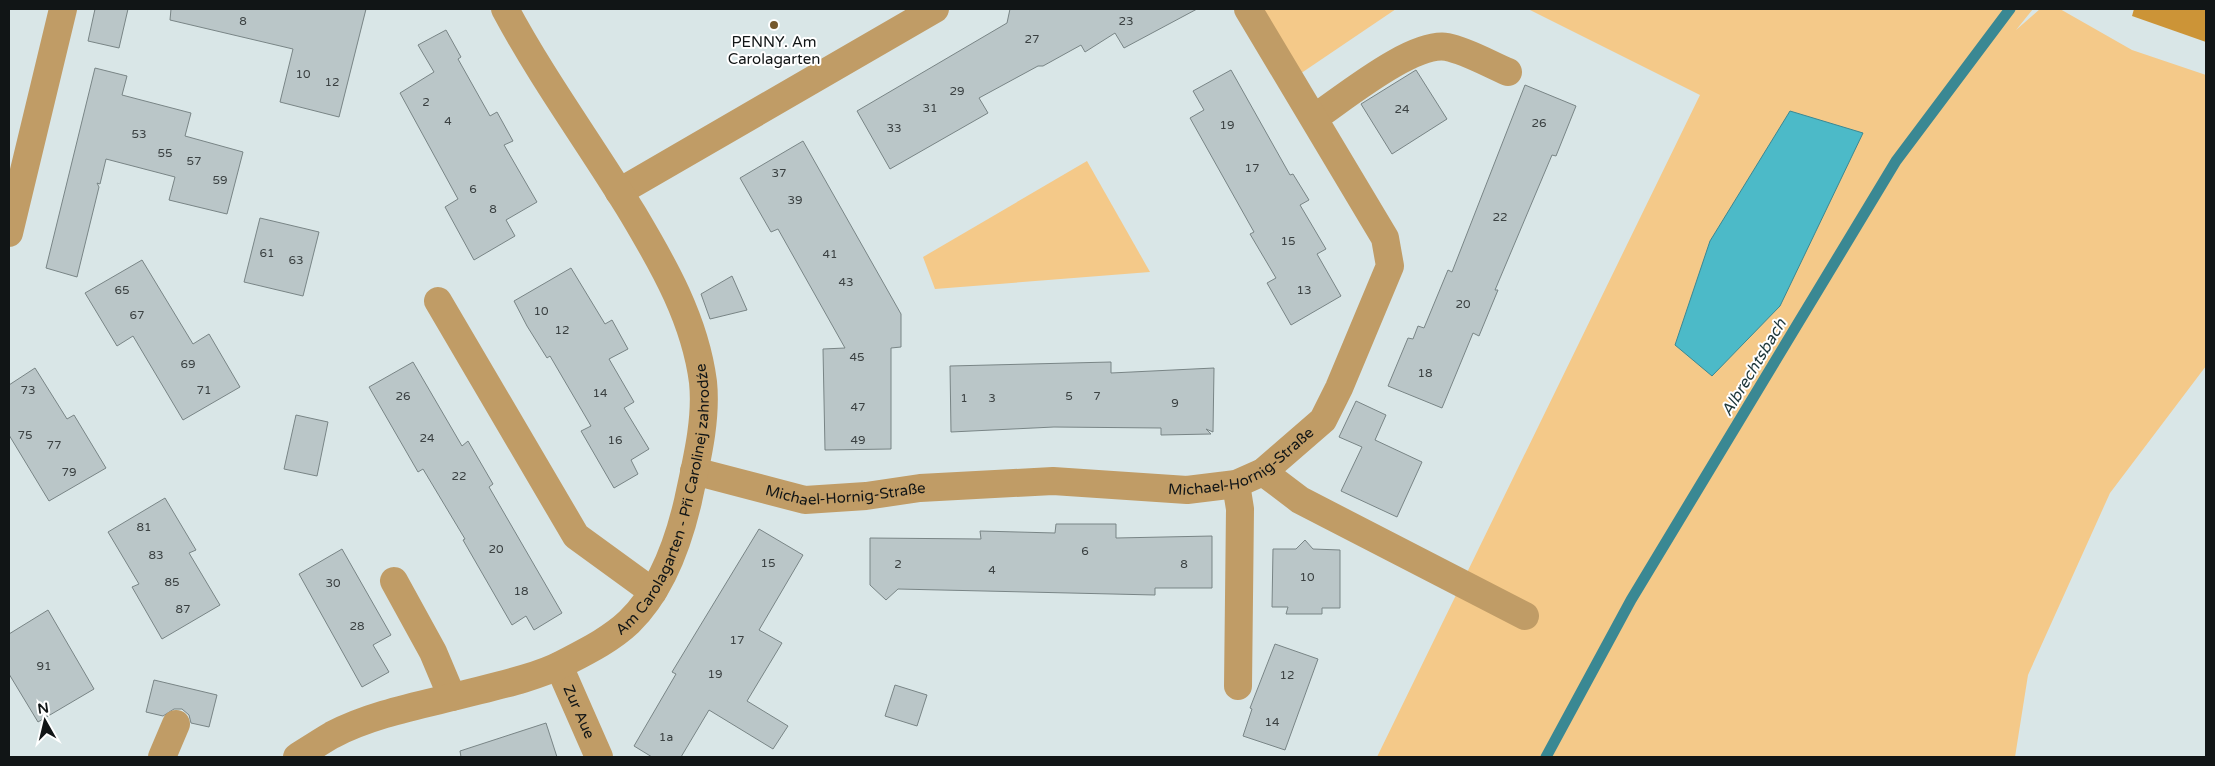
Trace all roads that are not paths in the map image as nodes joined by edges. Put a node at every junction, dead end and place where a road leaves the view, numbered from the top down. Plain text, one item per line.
1 (63, 9) edge
2 (505, 9) edge
3 (935, 9) edge
4 (1248, 9) edge
5 (1508, 72) dead end
6 (1314, 118) junction
7 (619, 192) junction
8 (9, 233) edge
9 (438, 301) dead end
10 (694, 471) junction
11 (1263, 472) junction
12 (1236, 484) junction
13 (394, 581) dead end
14 (653, 592) junction
15 (1525, 616) dead end
16 (559, 666) junction
17 (1238, 686) dead end
18 (452, 697) junction
19 (176, 724) dead end
20 (162, 757) edge
21 (296, 757) edge
22 (599, 757) edge

1 - 8 street
2 - 7 street, Am Carolagarten - Při Carolinej zahrodźe
3 - 7 street
4 - 6 street, Michael-Hornig-Straße
5 - 6 street
6 - 11 street, Michael-Hornig-Straße
7 - 10 street, Am Carolagarten - Při Carolinej zahrodźe
9 - 14 street
10 - 12 street, Michael-Hornig-Straße
10 - 14 street, Am Carolagarten - Při Carolinej zahrodźe
11 - 12 street, Michael-Hornig-Straße
11 - 15 street
12 - 17 street
13 - 18 street
14 - 16 street, Am Carolagarten - Při Carolinej zahrodźe
16 - 18 street, Am Carolagarten - Při Carolinej zahrodźe
16 - 22 street, Zur Aue
18 - 21 street, Am Carolagarten - Při Carolinej zahrodźe
19 - 20 street

